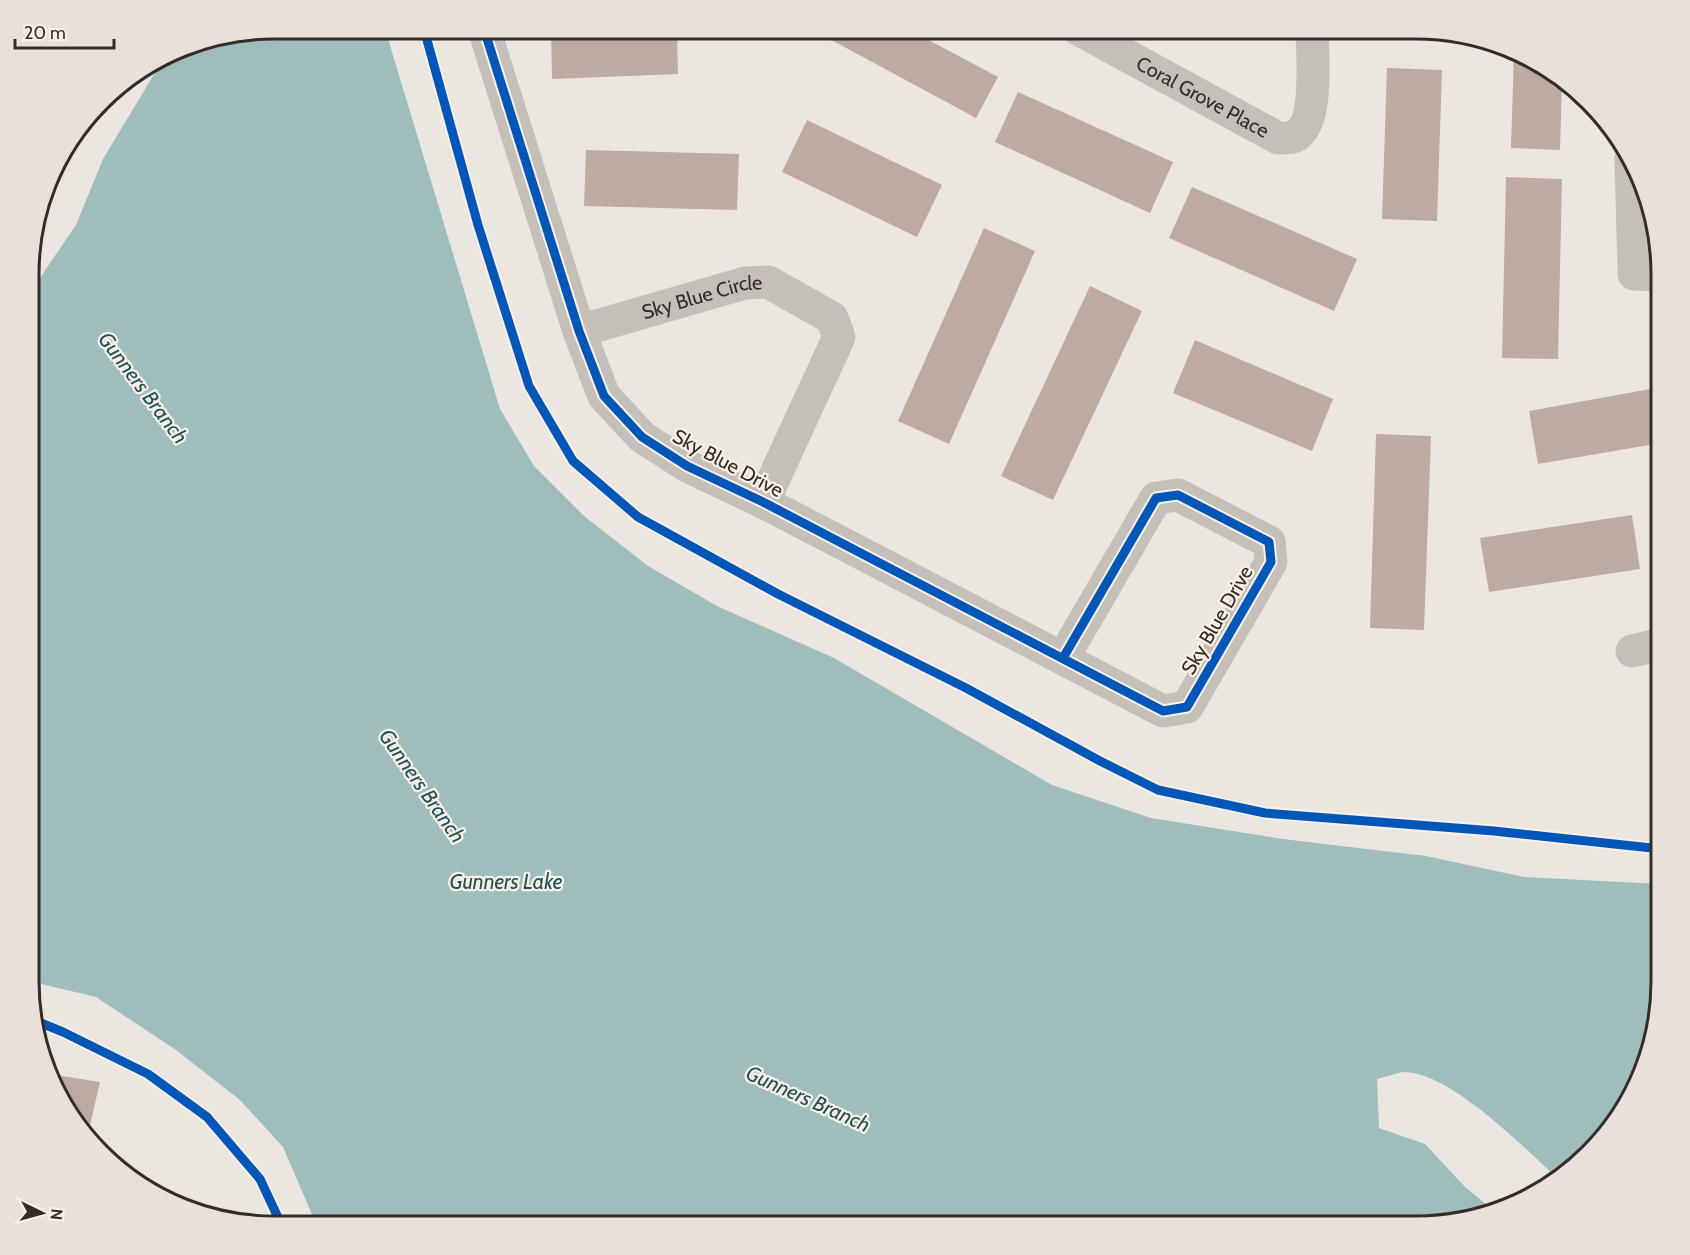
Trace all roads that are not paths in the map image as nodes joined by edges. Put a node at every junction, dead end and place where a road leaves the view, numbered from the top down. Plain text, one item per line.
1 (487, 39) edge
2 (1096, 39) edge
3 (1312, 39) edge
4 (1632, 181) edge
5 (1651, 275) edge
6 (579, 331) junction
7 (763, 502) junction
8 (1063, 658) junction

1 - 6 street, Sky Blue Drive
2 - 3 street, Coral Grove Place
4 - 5 street
6 - 7 street, Sky Blue Drive
6 - 7 street, Sky Blue Circle
7 - 8 street, Sky Blue Drive
8 - 8 street, Sky Blue Drive

